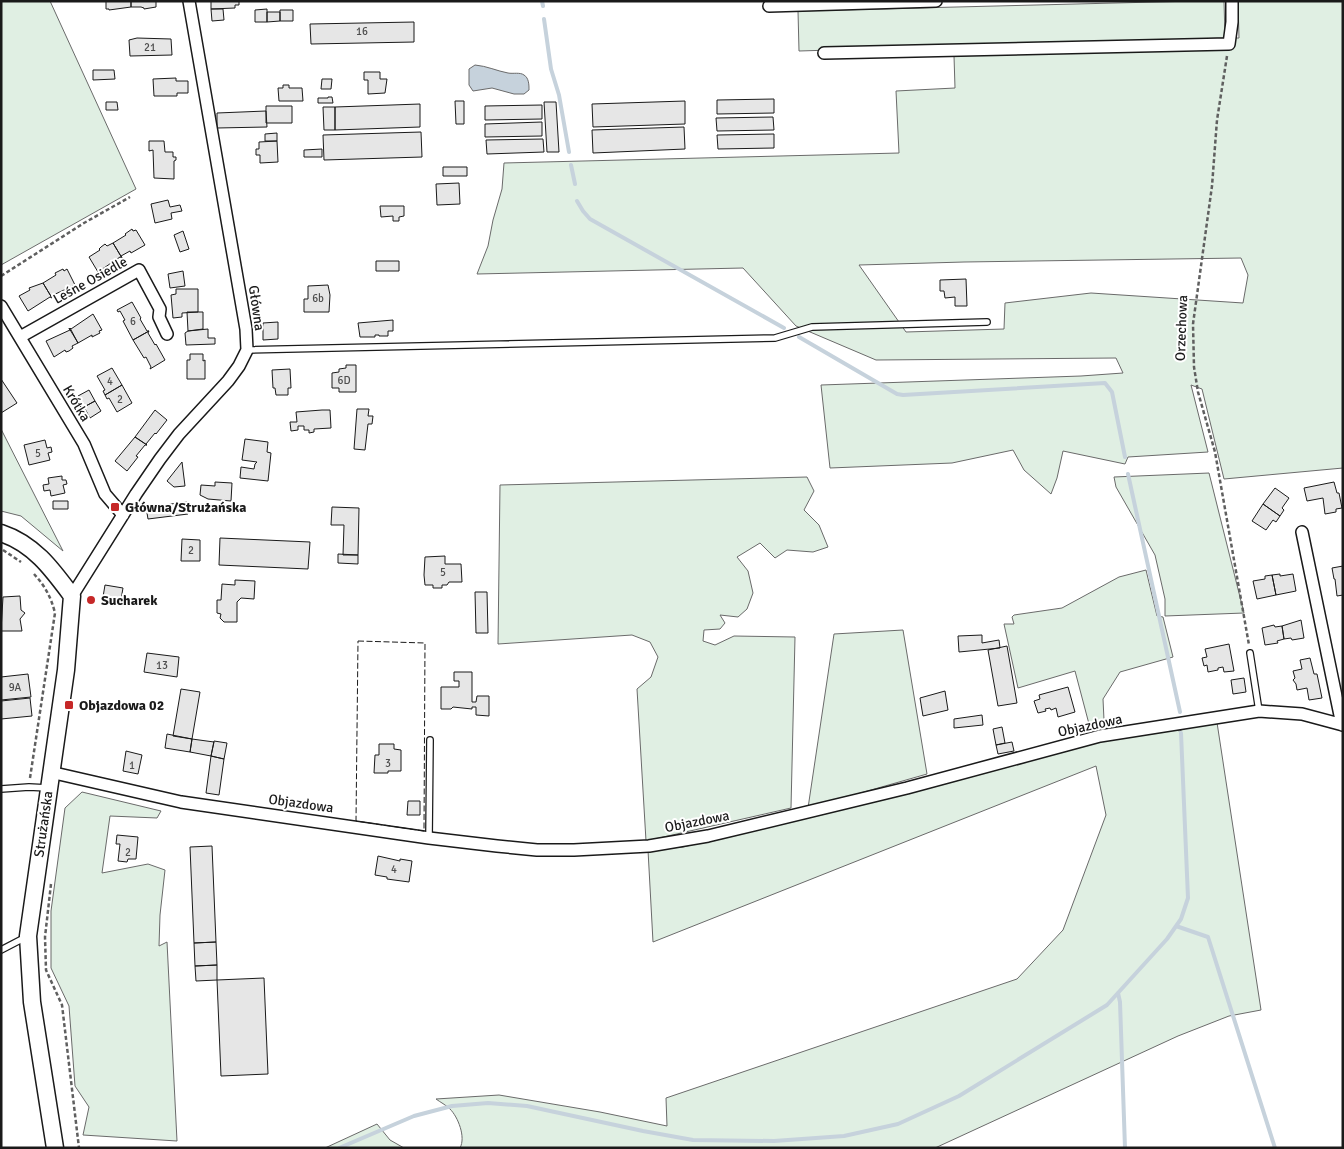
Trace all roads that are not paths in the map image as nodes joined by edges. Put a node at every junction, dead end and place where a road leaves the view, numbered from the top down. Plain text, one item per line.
1 (189, 1) edge
2 (936, 1) edge
3 (1232, 1) edge
4 (769, 6) dead end
5 (824, 53) dead end
6 (1, 306) edge
7 (987, 322) dead end
8 (167, 334) dead end
9 (20, 337) junction
10 (247, 350) junction
11 (123, 515) junction
12 (1302, 532) dead end
13 (1, 533) edge
14 (72, 596) junction
15 (1250, 654) road end
16 (1259, 711) junction
17 (1342, 725) edge
18 (430, 740) dead end
19 (49, 780) junction
20 (1, 788) edge
21 (429, 838) junction
22 (28, 936) junction
23 (1, 950) edge
24 (55, 1148) edge

1 - 10 street, Główna
2 - 4 street
3 - 5 street
6 - 9 street, Krótka
7 - 10 lane
8 - 9 street, Leśne Osiedle
9 - 11 street, Krótka
10 - 11 street, Główna
11 - 14 street, Główna
12 - 17 street, Objazdowa
13 - 14 main road
14 - 19 main road, Strużańska
15 - 16 lane
16 - 17 street, Objazdowa
16 - 21 street, Objazdowa
18 - 21 lane
19 - 20 lane
19 - 21 street, Objazdowa
19 - 22 main road, Strużańska
22 - 23 lane
22 - 24 main road, Strużańska

